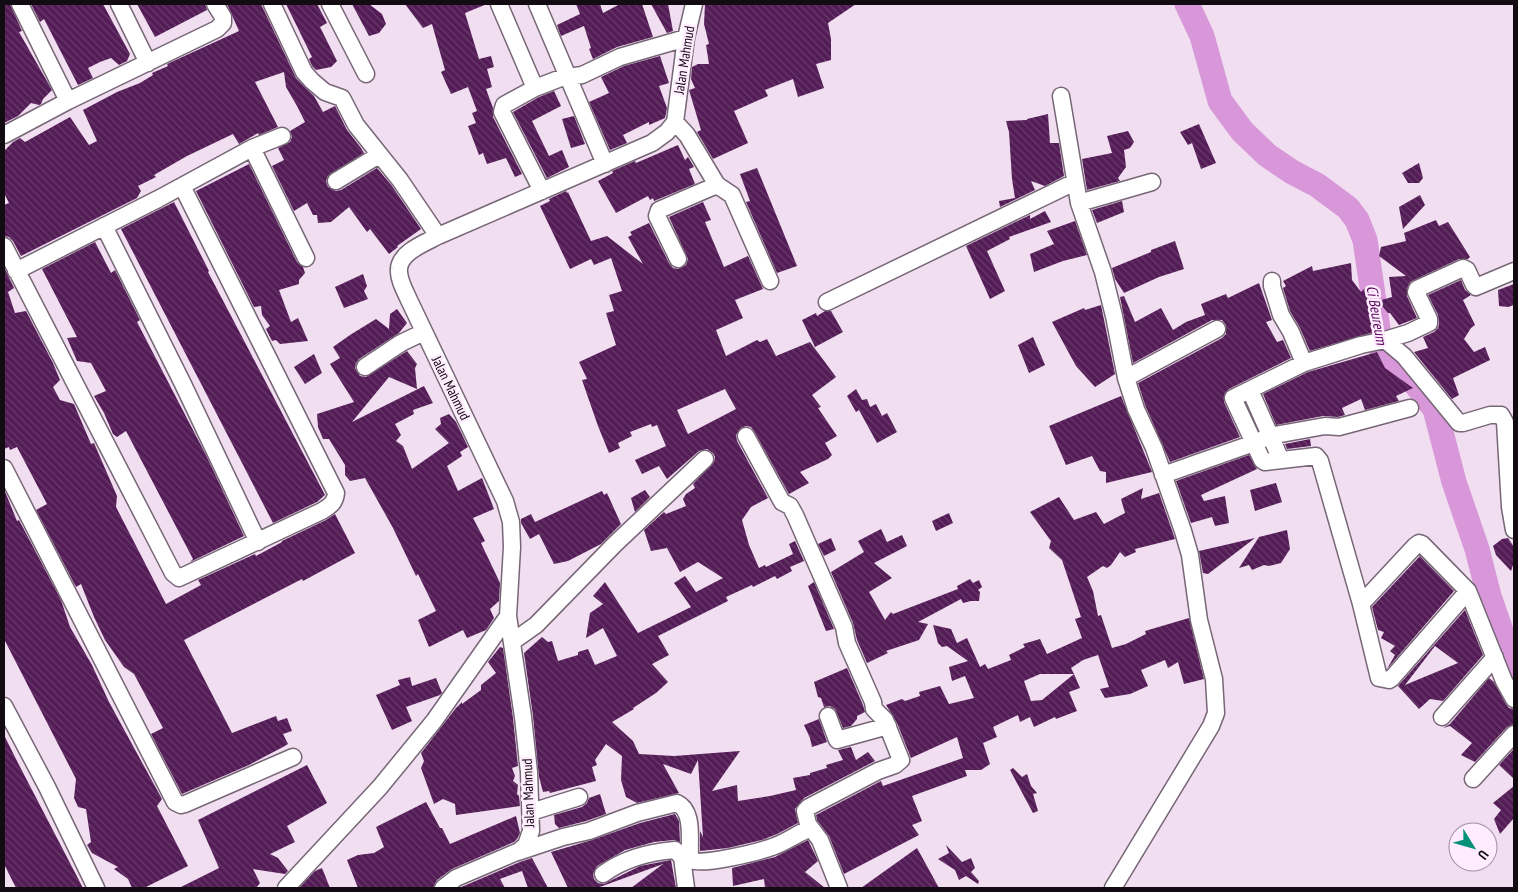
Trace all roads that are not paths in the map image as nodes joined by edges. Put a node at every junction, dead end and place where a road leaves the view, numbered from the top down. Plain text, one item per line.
1 (20, 4) edge
2 (119, 4) edge
3 (214, 4) edge
4 (272, 4) edge
5 (330, 4) edge
6 (499, 4) edge
7 (537, 4) edge
8 (694, 4) edge
9 (686, 38) junction
10 (148, 63) junction
11 (366, 74) dead end
12 (567, 77) junction
13 (535, 88) junction
14 (1061, 96) dead end
15 (68, 101) junction
16 (675, 122) junction
17 (4, 135) edge
18 (282, 136) dead end
19 (252, 148) junction
20 (379, 154) junction
21 (605, 164) junction
22 (336, 181) dead end
23 (1075, 182) junction
24 (1152, 182) dead end
25 (717, 185) junction
26 (182, 186) junction
27 (542, 191) junction
28 (1079, 203) junction
29 (104, 226) junction
30 (438, 236) junction
31 (4, 246) edge
32 (306, 258) dead end
33 (678, 259) dead end
34 (16, 271) junction
35 (1514, 271) edge
36 (770, 281) dead end
37 (1272, 281) dead end
38 (827, 302) dead end
39 (1217, 329) dead end
40 (424, 332) junction
41 (1384, 340) junction
42 (1304, 362) junction
43 (365, 367) dead end
44 (1126, 378) junction
45 (1250, 390) junction
46 (1410, 408) dead end
47 (746, 436) dead end
48 (1270, 436) junction
49 (1254, 443) junction
50 (705, 459) dead end
51 (1281, 460) junction
52 (4, 468) edge
53 (1163, 475) junction
54 (1514, 530) edge
55 (258, 542) junction
56 (1468, 591) junction
57 (1361, 604) junction
58 (508, 616) junction
59 (512, 642) junction
60 (1495, 657) junction
61 (1514, 699) edge
62 (4, 706) edge
63 (828, 716) dead end
64 (1442, 717) dead end
65 (888, 726) junction
66 (1514, 734) edge
67 (293, 757) dead end
68 (1473, 779) dead end
69 (579, 797) dead end
70 (531, 812) junction
71 (811, 828) junction
72 (517, 852) junction
73 (603, 874) dead end
74 (96, 888) edge
75 (286, 888) edge
76 (443, 888) edge
77 (686, 888) edge
78 (839, 888) edge
79 (1113, 888) edge

1 - 15 street
2 - 10 street
3 - 10 street
4 - 20 street
5 - 11 street
6 - 13 street
7 - 12 street
8 - 9 street, Jalan Mahmud
9 - 12 street
9 - 16 street, Jalan Mahmud
10 - 15 street
12 - 13 street
12 - 21 street
13 - 27 street
14 - 23 street
15 - 17 street
16 - 21 street, Jalan Mahmud
16 - 25 street
18 - 19 street
19 - 26 street
19 - 32 street
20 - 22 street
20 - 30 street
21 - 27 street, Jalan Mahmud
23 - 28 street
23 - 38 street
24 - 28 street
25 - 33 street
25 - 36 street
26 - 29 street
26 - 55 street
27 - 30 street, Jalan Mahmud
28 - 44 street
29 - 34 street
29 - 55 street
30 - 40 street, Jalan Mahmud
31 - 34 street
34 - 55 street
35 - 41 street
37 - 42 street
39 - 44 street
40 - 43 street
40 - 58 street, Jalan Mahmud
41 - 42 street
41 - 54 street
42 - 45 street
44 - 53 street
45 - 48 street
45 - 49 street
46 - 48 street
47 - 65 street
48 - 49 street
48 - 51 street
49 - 51 street
49 - 53 street
50 - 59 street
51 - 57 street
52 - 67 street
53 - 79 street
56 - 57 street
56 - 57 street
56 - 60 street
58 - 59 street, Jalan Mahmud
58 - 75 street
59 - 70 street, Jalan Mahmud
60 - 61 street
60 - 64 street
62 - 74 street
63 - 65 street
65 - 71 street
66 - 68 street
69 - 70 street
70 - 72 street, Jalan Mahmud
71 - 72 street
71 - 78 street
72 - 76 street
73 - 77 street

